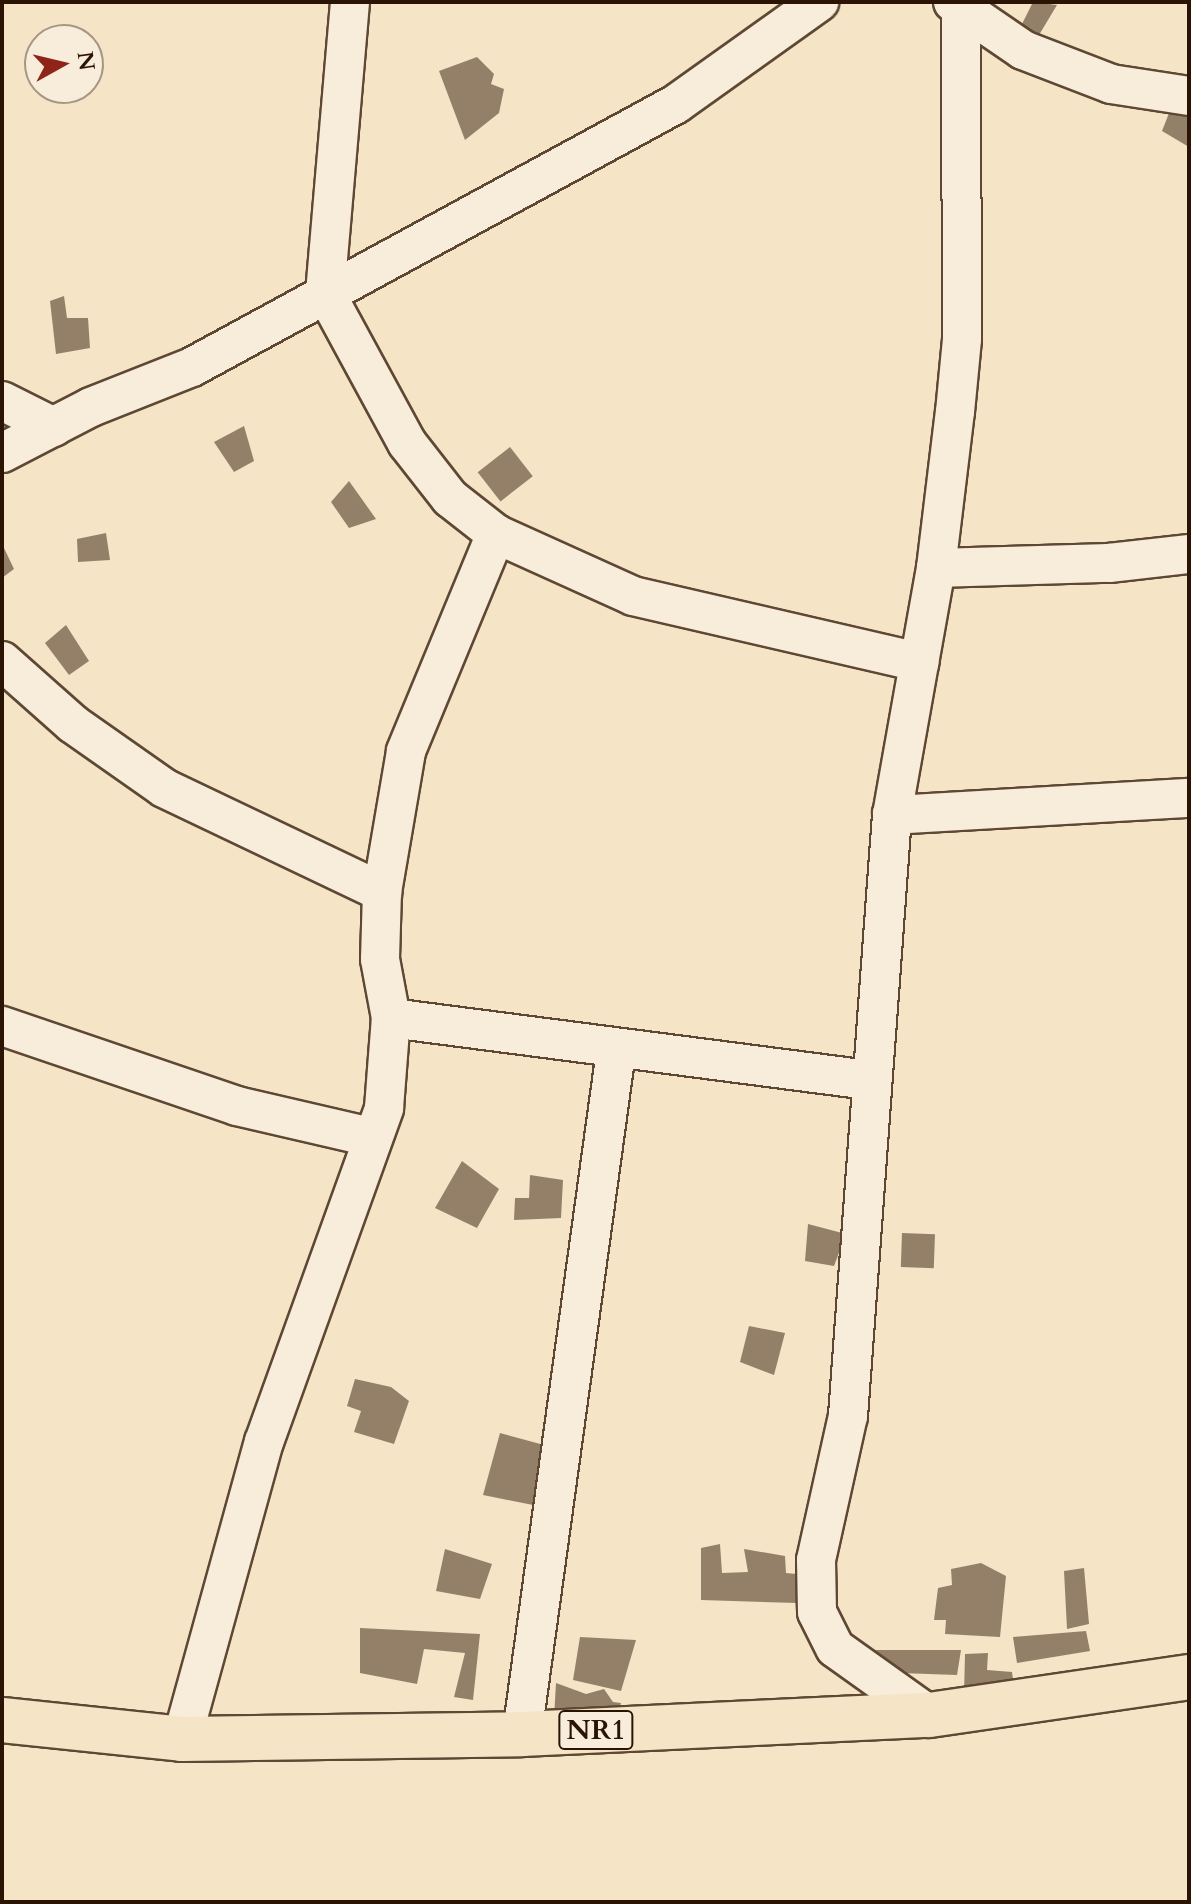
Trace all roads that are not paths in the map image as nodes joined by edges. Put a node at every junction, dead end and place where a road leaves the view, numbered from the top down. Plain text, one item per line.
1 (350, 2) edge
2 (819, 2) edge
3 (957, 6) edge
4 (1189, 96) edge
5 (325, 292) junction
6 (2, 401) edge
7 (54, 427) junction
8 (2, 453) edge
9 (496, 534) junction
10 (1189, 554) edge
11 (936, 568) junction
12 (2, 661) edge
13 (920, 662) junction
14 (1189, 798) edge
15 (892, 815) junction
16 (382, 892) junction
17 (391, 1018) junction
18 (2, 1026) edge
19 (616, 1051) junction
20 (870, 1080) junction
21 (370, 1137) junction
22 (1189, 1677) edge
23 (929, 1715) junction
24 (2, 1720) edge
25 (522, 1734) junction
26 (182, 1739) junction

1 - 5 street
2 - 5 street
3 - 4 street
3 - 11 street
5 - 7 street
5 - 9 street
6 - 7 street
7 - 8 street
9 - 13 street
9 - 16 street
10 - 11 street
11 - 13 street
12 - 16 street
13 - 15 street
14 - 15 street
15 - 20 street
16 - 17 street
17 - 19 street
17 - 21 street
18 - 21 street
19 - 20 street
19 - 25 street
20 - 23 street
21 - 26 street
22 - 23 highway, NR1
23 - 25 highway, NR1
24 - 26 highway, NR1
25 - 26 highway, NR1

